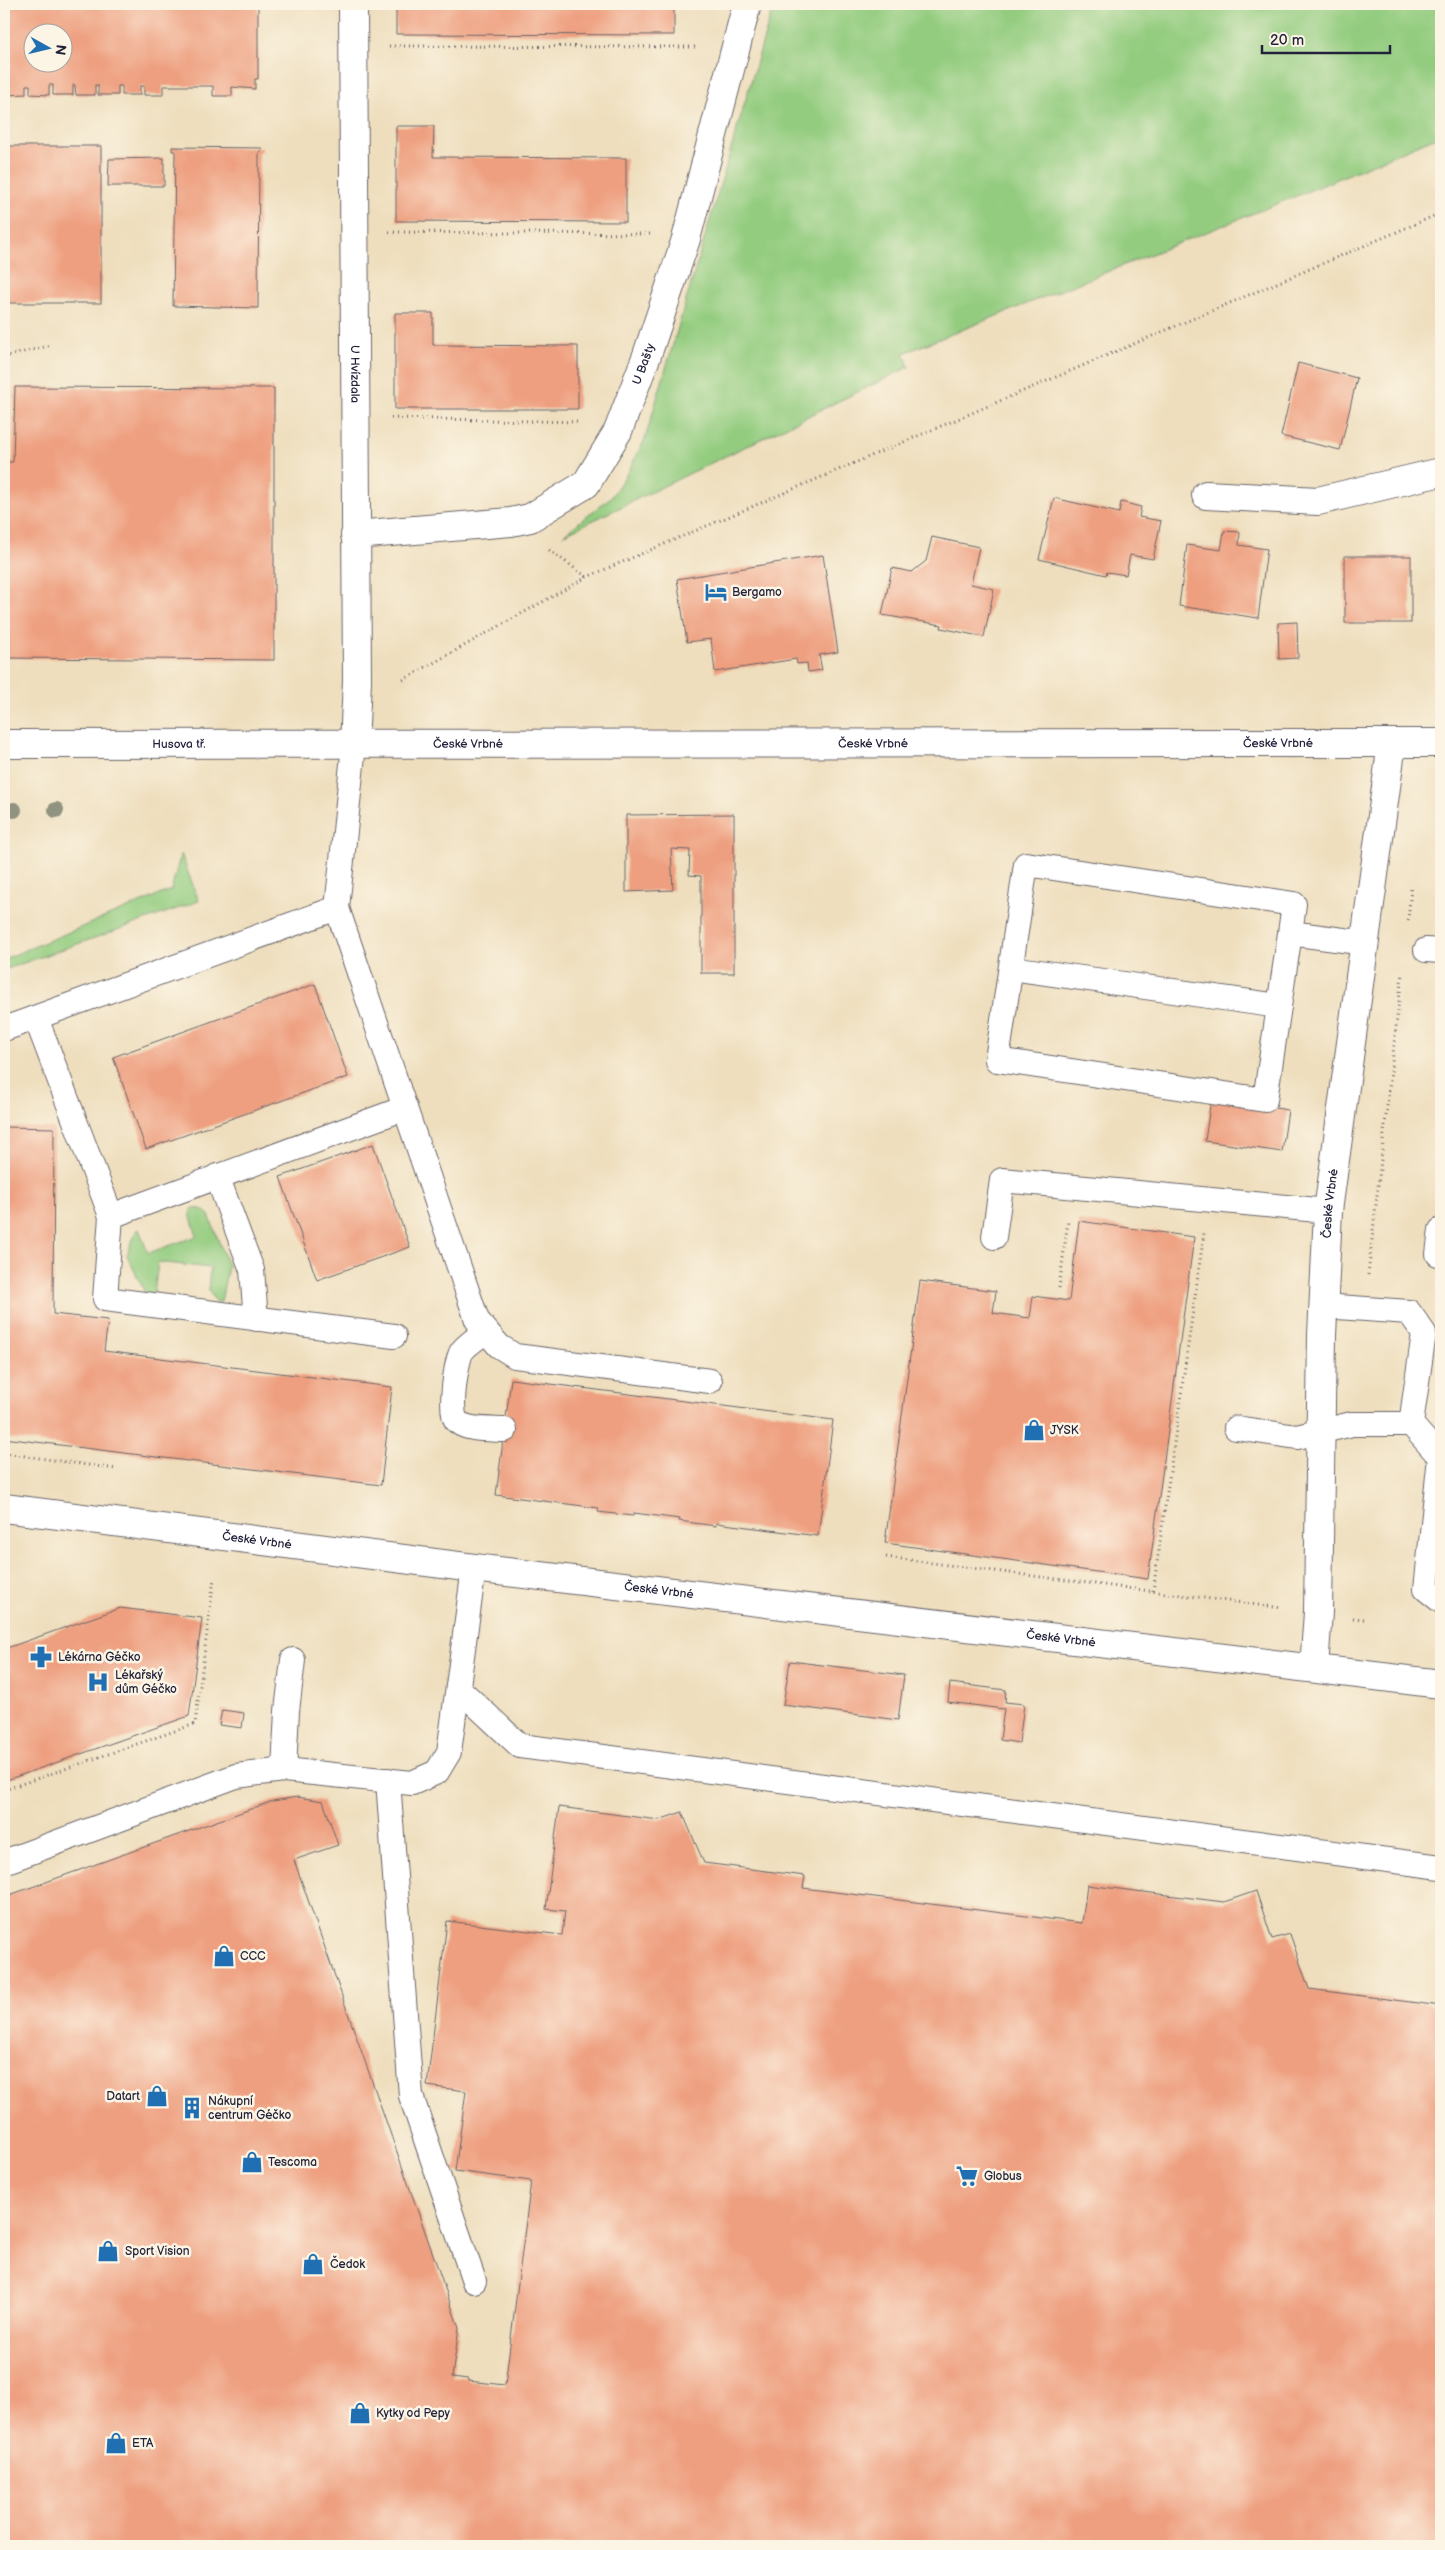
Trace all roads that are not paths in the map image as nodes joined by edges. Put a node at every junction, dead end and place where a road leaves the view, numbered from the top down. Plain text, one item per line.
1 (353, 4) edge
2 (747, 4) edge
3 (1441, 472) edge
4 (1206, 495) dead end
5 (354, 535) junction
6 (1392, 743) junction
7 (1441, 743) edge
8 (4, 744) edge
9 (354, 745) junction
10 (337, 908) junction
11 (1290, 933) junction
12 (1366, 943) junction
13 (1011, 968) junction
14 (1279, 1006) junction
15 (36, 1018) junction
16 (4, 1029) edge
17 (405, 1108) junction
18 (217, 1176) junction
19 (1328, 1211) junction
20 (110, 1216) junction
21 (1441, 1230) edge
22 (994, 1237) dead end
23 (1441, 1254) edge
24 (1323, 1306) junction
25 (256, 1319) junction
26 (486, 1331) junction
27 (394, 1336) dead end
28 (710, 1381) dead end
29 (1411, 1424) junction
30 (1236, 1428) dead end
31 (505, 1430) dead end
32 (1319, 1432) junction
33 (4, 1508) edge
34 (474, 1568) junction
35 (1441, 1601) edge
36 (293, 1660) dead end
37 (1314, 1668) junction
38 (1441, 1684) edge
39 (458, 1688) junction
40 (284, 1770) junction
41 (388, 1780) junction
42 (4, 1862) edge
43 (1441, 1867) edge
44 (474, 2281) dead end

1 - 5 street, U Hvízdala
2 - 5 street, U Bašty
3 - 4 street
5 - 9 street, U Hvízdala
6 - 7 street, České Vrbné
6 - 9 street, České Vrbné
6 - 12 street, České Vrbné
8 - 9 street, Husova tř.
9 - 10 lane
10 - 15 lane
10 - 17 lane
11 - 12 lane
11 - 13 lane
11 - 14 lane
12 - 19 street, České Vrbné
13 - 14 lane
13 - 14 lane
15 - 16 lane
15 - 20 lane
17 - 18 lane
17 - 26 lane
18 - 20 lane
18 - 25 lane
19 - 22 lane
19 - 24 street, České Vrbné
20 - 25 lane
21 - 23 lane
24 - 29 lane
24 - 32 street, České Vrbné
25 - 27 lane
26 - 28 lane
26 - 31 lane
29 - 32 lane
29 - 35 lane
30 - 32 lane
32 - 37 street, České Vrbné
33 - 34 street, České Vrbné
34 - 37 street, České Vrbné
34 - 39 lane
36 - 40 lane
37 - 38 street, České Vrbné
39 - 41 lane
39 - 43 lane
40 - 41 lane
40 - 42 lane
41 - 44 lane

